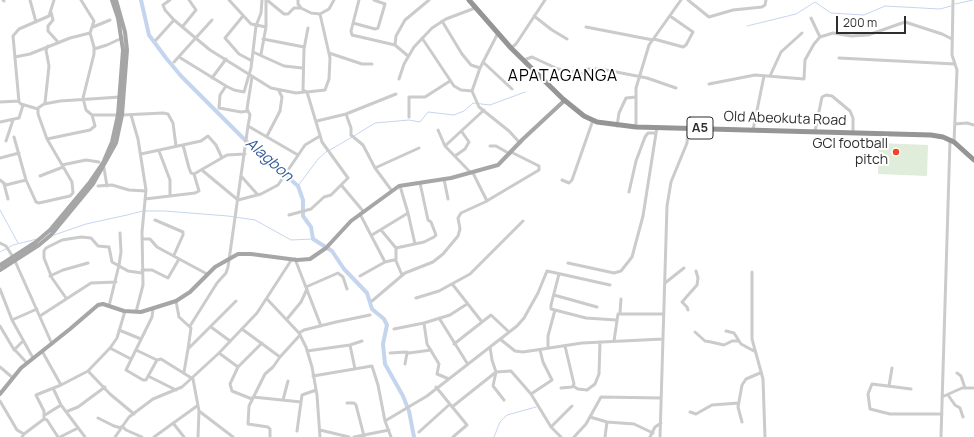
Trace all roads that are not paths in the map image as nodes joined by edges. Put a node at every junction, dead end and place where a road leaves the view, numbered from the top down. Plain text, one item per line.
1 (30, 0) edge
2 (55, 0) edge
3 (81, 0) edge
4 (112, 0) edge
5 (116, 0) edge
6 (170, 0) edge
7 (189, 0) edge
8 (229, 0) edge
9 (262, 0) edge
10 (267, 0) edge
11 (298, 0) edge
12 (334, 0) edge
13 (359, 0) edge
14 (374, 0) edge
15 (469, 0) edge
16 (545, 0) edge
17 (681, 0) edge
18 (688, 0) edge
19 (766, 0) edge
20 (953, 0) edge
21 (427, 1) edge
22 (300, 8) junction
23 (475, 8) junction
24 (51, 12) junction
25 (263, 13) junction
26 (320, 14) junction
27 (243, 16) junction
28 (534, 16) junction
29 (670, 16) junction
30 (811, 18) dead end
31 (110, 20) dead end
32 (174, 20) junction
33 (212, 20) dead end
34 (442, 21) junction
35 (36, 22) junction
36 (353, 23) junction
37 (184, 26) junction
38 (256, 26) junction
39 (586, 26) dead end
40 (93, 27) junction
41 (266, 27) junction
42 (308, 28) dead end
43 (90, 33) junction
44 (498, 33) junction
45 (802, 33) dead end
46 (820, 37) junction
47 (122, 38) junction
48 (196, 38) junction
49 (422, 38) junction
50 (264, 39) junction
51 (566, 39) dead end
52 (952, 39) junction
53 (156, 40) dead end
54 (654, 40) junction
55 (58, 42) junction
56 (395, 45) junction
57 (48, 46) junction
58 (304, 47) junction
59 (511, 48) junction
60 (94, 49) junction
61 (253, 52) junction
62 (329, 53) junction
63 (261, 54) junction
64 (408, 56) junction
65 (15, 57) junction
66 (179, 57) junction
67 (838, 58) dead end
68 (226, 59) junction
69 (524, 60) junction
70 (252, 61) junction
71 (174, 62) dead end
72 (484, 62) junction
73 (372, 64) dead end
74 (955, 64) junction
75 (302, 68) junction
76 (480, 68) junction
77 (248, 74) junction
78 (252, 76) junction
79 (764, 76) junction
80 (770, 76) junction
81 (212, 78) junction
82 (639, 78) junction
83 (398, 79) dead end
84 (450, 80) junction
85 (246, 81) junction
86 (252, 82) junction
87 (709, 84) dead end
88 (226, 86) junction
89 (676, 88) dead end
90 (512, 89) dead end
91 (279, 91) junction
92 (472, 91) junction
93 (306, 92) junction
94 (396, 94) dead end
95 (120, 97) junction
96 (636, 97) junction
97 (83, 99) junction
98 (18, 100) junction
99 (565, 101) junction
100 (0, 102) edge
101 (45, 103) junction
102 (23, 105) junction
103 (38, 109) junction
104 (484, 110) junction
105 (248, 111) junction
106 (346, 114) junction
107 (92, 115) junction
108 (120, 115) junction
109 (131, 115) junction
110 (409, 117) dead end
111 (13, 120) junction
112 (593, 120) junction
113 (0, 122) edge
114 (317, 122) junction
115 (956, 124) junction
116 (974, 125) edge
117 (248, 126) junction
118 (617, 126) junction
119 (636, 127) junction
120 (688, 128) junction
121 (438, 130) dead end
122 (656, 130) junction
123 (753, 130) junction
124 (462, 132) junction
125 (815, 132) junction
126 (853, 133) junction
127 (267, 136) junction
128 (320, 136) junction
129 (14, 137) dead end
130 (47, 139) junction
131 (952, 141) junction
132 (6, 142) dead end
133 (520, 142) junction
134 (183, 145) junction
135 (176, 146) junction
136 (445, 146) junction
137 (490, 146) dead end
138 (419, 148) dead end
139 (159, 151) junction
140 (19, 153) junction
141 (510, 153) junction
142 (141, 154) junction
143 (245, 154) junction
144 (298, 155) junction
145 (455, 156) junction
146 (0, 158) edge
147 (222, 158) junction
148 (974, 160) edge
149 (98, 162) dead end
150 (63, 166) junction
151 (104, 168) junction
152 (375, 168) junction
153 (203, 171) junction
154 (194, 174) junction
155 (473, 174) junction
156 (40, 176) dead end
157 (241, 176) junction
158 (444, 179) junction
159 (0, 180) edge
160 (26, 180) junction
161 (562, 180) dead end
162 (420, 183) junction
163 (4, 184) junction
164 (98, 186) dead end
165 (107, 186) junction
166 (342, 186) junction
167 (400, 186) junction
168 (146, 191) junction
169 (392, 191) junction
170 (629, 192) dead end
171 (170, 195) junction
172 (258, 195) junction
173 (8, 199) dead end
174 (145, 199) junction
175 (448, 199) dead end
176 (238, 200) junction
177 (487, 200) junction
178 (408, 212) junction
179 (361, 213) junction
180 (289, 215) dead end
181 (155, 220) dead end
182 (523, 221) dead end
183 (381, 230) junction
184 (120, 233) dead end
185 (372, 235) junction
186 (45, 237) junction
187 (142, 239) junction
188 (0, 243) edge
189 (415, 244) junction
190 (396, 248) junction
191 (174, 255) junction
192 (231, 257) junction
193 (179, 258) junction
194 (14, 259) junction
195 (294, 259) junction
196 (396, 261) junction
197 (385, 262) junction
198 (88, 263) dead end
199 (568, 263) dead end
200 (0, 265) edge
201 (119, 265) junction
202 (684, 268) dead end
203 (0, 270) edge
204 (142, 271) junction
205 (696, 271) dead end
206 (752, 272) dead end
207 (207, 274) junction
208 (559, 274) junction
209 (402, 275) junction
210 (50, 276) junction
211 (360, 276) dead end
212 (116, 282) junction
213 (665, 283) junction
214 (453, 284) junction
215 (610, 285) dead end
216 (307, 288) junction
217 (0, 289) edge
218 (346, 289) dead end
219 (554, 295) junction
220 (66, 298) junction
221 (267, 298) junction
222 (416, 298) dead end
223 (621, 299) dead end
224 (176, 301) junction
225 (236, 301) dead end
226 (372, 301) dead end
227 (467, 304) junction
228 (109, 306) junction
229 (597, 307) dead end
230 (37, 309) junction
231 (153, 309) junction
232 (555, 310) junction
233 (688, 310) dead end
234 (125, 311) junction
235 (136, 312) junction
236 (620, 313) junction
237 (664, 314) junction
238 (370, 315) dead end
239 (40, 316) junction
240 (439, 318) junction
241 (287, 319) junction
242 (12, 320) junction
243 (616, 320) junction
244 (482, 322) junction
245 (424, 323) junction
246 (0, 326) edge
247 (190, 326) junction
248 (211, 326) junction
249 (321, 326) junction
250 (242, 329) junction
251 (394, 329) dead end
252 (119, 330) junction
253 (726, 331) dead end
254 (509, 332) junction
255 (695, 332) dead end
256 (299, 334) junction
257 (141, 339) junction
258 (500, 339) junction
259 (663, 339) junction
260 (23, 341) junction
261 (230, 341) junction
262 (362, 341) dead end
263 (614, 341) junction
264 (738, 341) junction
265 (600, 342) junction
266 (262, 343) junction
267 (52, 344) junction
268 (454, 344) junction
269 (350, 345) junction
270 (565, 346) junction
271 (490, 347) junction
272 (110, 348) junction
273 (548, 348) junction
274 (188, 349) junction
275 (14, 350) junction
276 (136, 350) junction
277 (431, 350) junction
278 (540, 350) junction
279 (42, 351) junction
280 (307, 351) junction
281 (754, 351) junction
282 (219, 353) junction
283 (390, 353) dead end
284 (407, 353) junction
285 (280, 356) junction
286 (33, 358) junction
287 (131, 359) junction
288 (157, 360) junction
289 (27, 363) junction
290 (467, 363) junction
291 (405, 364) dead end
292 (0, 367) edge
293 (238, 367) junction
294 (892, 368) dead end
295 (355, 369) junction
296 (88, 370) junction
297 (184, 372) junction
298 (496, 372) junction
299 (760, 373) junction
300 (957, 373) dead end
301 (148, 376) junction
302 (314, 376) junction
303 (13, 378) junction
304 (193, 379) junction
305 (449, 379) junction
306 (288, 381) dead end
307 (61, 385) junction
308 (573, 386) junction
309 (889, 386) junction
310 (105, 387) junction
311 (436, 387) junction
312 (53, 388) junction
313 (561, 388) dead end
314 (965, 388) junction
315 (974, 388) edge
316 (176, 390) junction
317 (316, 390) junction
318 (911, 390) dead end
319 (0, 394) edge
320 (531, 394) junction
321 (948, 395) junction
322 (942, 397) junction
323 (253, 398) junction
324 (661, 398) junction
325 (283, 400) junction
326 (504, 400) dead end
327 (0, 401) edge
328 (301, 402) junction
329 (347, 403) dead end
330 (739, 403) junction
331 (62, 405) junction
332 (197, 406) junction
333 (451, 406) junction
334 (572, 406) dead end
335 (68, 411) junction
336 (199, 411) junction
337 (690, 412) dead end
338 (45, 414) junction
339 (134, 414) junction
340 (942, 414) junction
341 (590, 417) junction
342 (963, 417) dead end
343 (98, 418) dead end
344 (44, 419) junction
345 (385, 421) junction
346 (608, 422) junction
347 (742, 422) dead end
348 (661, 423) junction
349 (173, 424) junction
350 (122, 427) junction
351 (551, 427) junction
352 (78, 428) junction
353 (320, 430) junction
354 (389, 430) junction
355 (297, 431) dead end
356 (419, 432) dead end
357 (653, 433) junction
358 (23, 435) edge
359 (364, 436) edge
360 (59, 437) edge
361 (85, 437) edge
362 (115, 437) edge
363 (142, 437) edge
364 (154, 437) edge
365 (184, 437) edge
366 (199, 437) edge
367 (233, 437) edge
368 (270, 437) edge
369 (320, 437) edge
370 (349, 437) edge
371 (354, 437) edge
372 (392, 437) edge
373 (453, 437) edge
374 (561, 437) edge
375 (574, 437) edge
376 (605, 437) edge
377 (650, 437) edge
378 (660, 437) edge
379 (765, 437) edge
380 (941, 437) edge

1 - 35 street
2 - 24 street
3 - 40 street
4 - 47 main road
5 - 108 main road
6 - 32 street
7 - 37 street
8 - 27 street
9 - 25 street
10 - 22 street
10 - 25 street
11 - 22 street
12 - 26 street
13 - 36 street
14 - 36 street
15 - 23 highway, Old Abeokuta Road / A5
16 - 28 street
17 - 29 street
18 - 19 street
20 - 52 street
21 - 56 street
22 - 26 street
23 - 34 street
23 - 44 highway, Old Abeokuta Road / A5
24 - 35 street
24 - 55 street
25 - 38 street
25 - 41 street
26 - 62 street
27 - 38 street
27 - 70 street
28 - 51 street
28 - 59 street
29 - 54 street
29 - 54 street
30 - 46 street
31 - 40 street
32 - 37 street
32 - 53 street
33 - 48 street
34 - 49 street
34 - 76 street
35 - 65 street
36 - 56 street
37 - 48 street
38 - 41 street
38 - 61 street
39 - 54 street
40 - 43 street
41 - 50 street
42 - 58 street
43 - 55 street
43 - 60 street
44 - 59 highway, Old Abeokuta Road / A5
44 - 72 street
45 - 80 street
46 - 52 street
46 - 80 street
47 - 60 street
47 - 95 main road
48 - 66 street
48 - 68 street
49 - 64 street
49 - 84 street
50 - 58 street
50 - 63 street
52 - 74 street
54 - 82 street
55 - 57 street
56 - 64 street
57 - 65 street
57 - 101 street
58 - 75 street
59 - 69 highway, Old Abeokuta Road / A5
60 - 97 street
61 - 63 street
61 - 70 street
62 - 73 street
62 - 93 street
63 - 75 street
64 - 83 street
65 - 98 street
66 - 71 street
66 - 81 street
67 - 74 street
68 - 77 street
68 - 81 street
69 - 82 street
69 - 99 highway, Old Abeokuta Road / A5
70 - 77 street
72 - 76 street
72 - 90 street
74 - 115 street
75 - 93 street
76 - 92 street
77 - 78 street
77 - 85 street
78 - 86 street
78 - 91 street
79 - 80 street
79 - 87 street
79 - 123 street
81 - 88 street
82 - 89 street
82 - 96 street
84 - 92 street
84 - 110 street
85 - 86 street
85 - 88 street
86 - 105 street
88 - 105 street
91 - 93 street
91 - 127 street
92 - 104 street
93 - 114 street
94 - 106 street
95 - 97 street
95 - 108 main road
96 - 118 street
96 - 119 street
97 - 101 street
97 - 107 street
98 - 100 street
98 - 102 street
99 - 112 highway, Old Abeokuta Road / A5
99 - 133 main road
101 - 103 street
102 - 103 street
102 - 111 street
103 - 130 street
104 - 124 street
104 - 133 street
105 - 117 street
106 - 114 street
106 - 152 street
107 - 108 street
107 - 130 street
108 - 109 street
108 - 151 main road
108 - 186 main road
109 - 135 street
109 - 142 street
111 - 113 street
111 - 132 street
112 - 118 highway, Old Abeokuta Road / A5
112 - 161 street
114 - 128 street
115 - 116 street
115 - 131 street
117 - 127 street
117 - 143 street
118 - 119 highway, Old Abeokuta Road / A5
119 - 122 highway, Old Abeokuta Road / A5
120 - 122 highway, Old Abeokuta Road / A5
120 - 123 highway, Old Abeokuta Road / A5
120 - 213 street
121 - 136 street
122 - 170 street
122 - 199 street
123 - 125 highway, Old Abeokuta Road / A5
124 - 136 street
124 - 145 street
125 - 126 highway, Old Abeokuta Road / A5
125 - 126 street
126 - 131 highway, Old Abeokuta Road / A5
127 - 144 street
128 - 144 street
128 - 166 street
129 - 140 street
130 - 150 street
131 - 148 highway, Old Abeokuta Road / A5
131 - 322 street
133 - 141 main road
134 - 135 street
134 - 147 street
134 - 154 street
135 - 139 street
136 - 145 street
137 - 141 street
138 - 152 street
139 - 142 street
139 - 171 street
140 - 146 street
140 - 160 street
141 - 155 main road
141 - 177 street
142 - 168 street
143 - 147 street
143 - 157 street
144 - 172 street
145 - 155 street
147 - 153 street
149 - 150 street
150 - 156 street
150 - 160 street
151 - 165 street
151 - 186 main road
152 - 169 street
153 - 154 street
153 - 176 street
154 - 171 street
155 - 158 main road
155 - 177 street
157 - 172 street
157 - 176 street
158 - 162 main road
158 - 175 street
159 - 163 street
160 - 163 street
162 - 167 main road
162 - 189 street
163 - 173 street
164 - 165 street
165 - 168 street
166 - 179 street
166 - 180 street
167 - 169 main road
167 - 178 street
168 - 174 street
169 - 179 main road
171 - 174 street
172 - 176 street
174 - 187 street
176 - 192 street
177 - 209 street
178 - 183 street
178 - 189 street
179 - 185 street
179 - 195 main road
181 - 191 street
182 - 214 street
183 - 185 street
183 - 190 street
184 - 201 street
185 - 197 street
186 - 194 main road
187 - 191 street
187 - 204 street
188 - 194 street
189 - 190 street
190 - 196 street
191 - 193 street
192 - 195 main road
192 - 207 main road
192 - 247 street
193 - 204 street
193 - 207 street
194 - 200 main road
194 - 203 main road
194 - 230 street
195 - 216 street
195 - 221 street
196 - 197 street
196 - 209 street
197 - 211 street
198 - 210 street
201 - 204 street
201 - 210 street
201 - 212 street
202 - 213 street
204 - 235 street
205 - 233 street
206 - 281 street
207 - 224 main road
208 - 215 street
208 - 219 street
208 - 254 street
209 - 226 street
210 - 220 street
212 - 220 street
212 - 228 street
213 - 237 street
214 - 222 street
214 - 227 street
216 - 218 street
216 - 241 street
216 - 249 street
217 - 242 street
219 - 229 street
219 - 232 street
220 - 239 street
221 - 241 street
221 - 250 street
223 - 236 street
224 - 231 main road
224 - 247 street
225 - 248 street
227 - 240 street
227 - 244 street
228 - 234 main road
228 - 267 main road
230 - 239 street
230 - 242 street
231 - 235 main road
231 - 257 street
232 - 243 street
232 - 273 street
234 - 235 main road
234 - 252 street
236 - 237 street
236 - 243 street
237 - 259 street
238 - 249 street
239 - 267 street
240 - 245 street
240 - 268 street
241 - 256 street
242 - 260 street
243 - 263 street
244 - 254 street
244 - 268 street
245 - 251 street
245 - 277 street
246 - 275 street
247 - 274 street
248 - 261 street
248 - 274 street
249 - 256 street
250 - 261 street
250 - 266 street
252 - 257 street
252 - 272 street
253 - 264 street
254 - 258 street
255 - 264 street
256 - 280 street
256 - 285 street
257 - 276 street
258 - 271 street
258 - 278 street
259 - 263 street
259 - 324 street
260 - 275 street
260 - 286 street
261 - 282 street
262 - 269 street
263 - 265 street
264 - 281 street
265 - 270 street
265 - 308 street
266 - 285 street
266 - 293 street
267 - 279 main road
268 - 290 street
269 - 280 street
269 - 295 street
270 - 273 street
270 - 308 street
271 - 290 street
271 - 298 street
272 - 287 street
272 - 296 street
273 - 278 street
274 - 297 street
275 - 289 street
276 - 287 street
276 - 288 street
277 - 284 street
277 - 305 street
278 - 320 street
279 - 286 main road
279 - 307 street
280 - 302 street
281 - 299 street
282 - 293 street
282 - 304 street
283 - 284 street
284 - 291 street
285 - 323 street
286 - 289 main road
287 - 301 street
288 - 297 street
288 - 301 street
289 - 303 main road
290 - 305 street
292 - 303 street
293 - 323 street
294 - 309 street
295 - 302 street
295 - 345 street
296 - 307 street
296 - 310 street
297 - 304 street
298 - 320 street
298 - 326 street
298 - 333 street
299 - 330 street
299 - 379 street
300 - 314 street
301 - 316 street
302 - 317 street
303 - 319 main road
304 - 316 street
304 - 332 street
305 - 311 street
306 - 325 street
307 - 312 street
308 - 313 street
309 - 318 street
309 - 340 street
310 - 335 street
310 - 339 street
311 - 333 street
311 - 345 street
312 - 331 street
312 - 338 street
314 - 315 street
314 - 321 street
316 - 339 street
317 - 328 street
317 - 353 street
320 - 351 street
321 - 322 street
321 - 342 street
322 - 340 street
323 - 325 street
323 - 368 street
324 - 341 street
324 - 348 street
325 - 328 street
327 - 358 street
328 - 355 street
329 - 359 street
330 - 337 street
330 - 347 street
331 - 335 street
331 - 338 street
332 - 336 street
332 - 349 street
333 - 356 street
333 - 373 street
334 - 351 street
335 - 352 street
336 - 366 street
336 - 367 street
338 - 344 street
339 - 350 street
340 - 380 street
341 - 346 street
341 - 375 street
343 - 350 street
344 - 358 street
344 - 360 street
345 - 354 street
346 - 357 street
346 - 376 street
348 - 357 street
348 - 378 street
349 - 364 street
349 - 365 street
350 - 362 street
350 - 363 street
351 - 374 street
352 - 360 street
352 - 361 street
353 - 369 street
353 - 370 street
354 - 359 street
354 - 372 street
357 - 377 street
359 - 371 street

